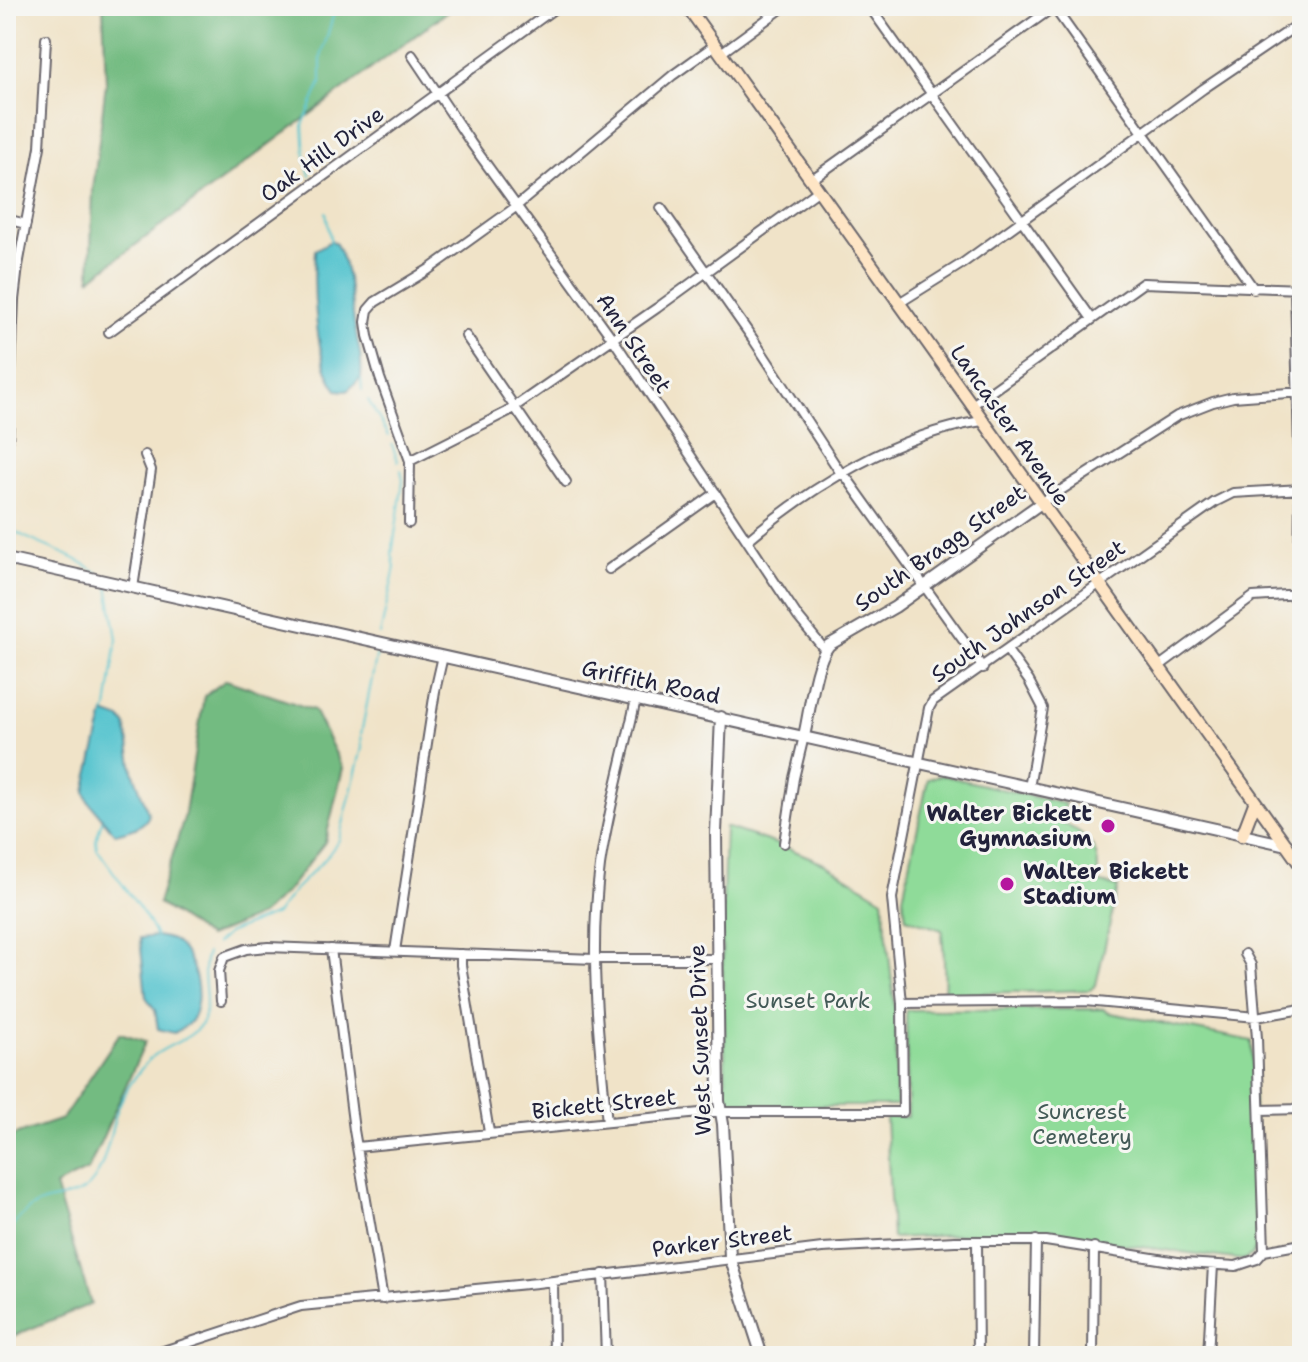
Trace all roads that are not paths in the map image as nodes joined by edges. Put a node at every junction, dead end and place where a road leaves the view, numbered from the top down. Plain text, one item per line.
1 (558, 6) edge
2 (687, 6) edge
3 (785, 6) edge
4 (869, 6) edge
5 (1054, 6) edge
6 (1302, 22) edge
7 (46, 39) dead end
8 (718, 49) junction
9 (412, 55) dead end
10 (438, 91) junction
11 (932, 94) junction
12 (1143, 133) junction
13 (815, 185) junction
14 (1302, 197) edge
15 (516, 206) junction
16 (661, 208) dead end
17 (6, 219) edge
18 (1022, 220) junction
19 (26, 224) junction
20 (705, 273) junction
21 (1254, 289) junction
22 (1299, 289) edge
23 (899, 303) junction
24 (1092, 319) junction
25 (109, 332) dead end
26 (466, 336) dead end
27 (612, 340) junction
28 (1300, 392) edge
29 (971, 406) junction
30 (514, 407) junction
31 (982, 421) junction
32 (145, 455) dead end
33 (410, 461) junction
34 (843, 474) junction
35 (566, 482) dead end
36 (1301, 490) edge
37 (6, 491) edge
38 (716, 493) junction
39 (1041, 503) junction
40 (409, 523) dead end
41 (748, 540) junction
42 (6, 559) edge
43 (609, 569) dead end
44 (1098, 584) junction
45 (923, 587) junction
46 (133, 588) junction
47 (1301, 594) edge
48 (825, 650) junction
49 (1007, 650) junction
50 (443, 656) junction
51 (1158, 667) junction
52 (983, 668) junction
53 (636, 699) junction
54 (721, 717) junction
55 (804, 736) junction
56 (917, 761) junction
57 (1029, 788) junction
58 (1255, 802) junction
59 (1242, 836) junction
60 (784, 843) dead end
61 (1294, 849) edge
62 (1302, 867) edge
63 (331, 949) junction
64 (395, 951) junction
65 (461, 954) junction
66 (1245, 954) dead end
67 (595, 959) junction
68 (716, 959) junction
69 (221, 1001) dead end
70 (902, 1003) junction
71 (1302, 1009) edge
72 (1256, 1017) junction
73 (1302, 1109) edge
74 (1260, 1110) junction
75 (721, 1112) junction
76 (903, 1112) joint
77 (607, 1122) junction
78 (489, 1132) junction
79 (357, 1147) junction
80 (1036, 1240) junction
81 (977, 1241) junction
82 (1302, 1244) edge
83 (1094, 1247) junction
84 (1264, 1251) junction
85 (730, 1257) junction
86 (1213, 1265) junction
87 (603, 1274) junction
88 (553, 1281) junction
89 (383, 1299) junction
90 (148, 1356) edge
91 (554, 1356) edge
92 (606, 1356) edge
93 (762, 1356) edge
94 (978, 1356) edge
95 (1034, 1356) edge
96 (1093, 1356) edge
97 (1208, 1356) edge

1 - 10 street, Oak Hill Drive
2 - 8 main road, Lancaster Avenue
3 - 8 street
4 - 11 street
5 - 11 street
5 - 12 street
6 - 12 street
7 - 19 street
8 - 13 main road, Lancaster Avenue
8 - 15 street
9 - 10 street, Ann Street
10 - 15 street, Ann Street
10 - 25 street, Oak Hill Drive
11 - 13 street
11 - 18 street
12 - 18 street
12 - 21 street
13 - 20 street
13 - 23 main road, Lancaster Avenue
14 - 22 street
15 - 27 street, Ann Street
15 - 33 street
16 - 20 street
17 - 19 street
18 - 23 street
18 - 24 street
19 - 37 street
20 - 27 street
20 - 34 street
21 - 22 street
21 - 24 street
22 - 28 street
23 - 29 main road, Lancaster Avenue
24 - 29 street
26 - 30 street
27 - 30 street
27 - 38 street, Ann Street
28 - 36 street
28 - 39 street, South Bragg Street
29 - 31 main road, Lancaster Avenue
30 - 33 street
30 - 35 street
31 - 34 street
31 - 39 main road, Lancaster Avenue
32 - 46 street
33 - 40 street
34 - 41 street
34 - 45 street
36 - 44 street, South Johnson Street
36 - 47 street
38 - 41 street, Ann Street
38 - 43 street
39 - 44 main road, Lancaster Avenue
39 - 45 street, South Bragg Street
41 - 48 street, Ann Street
42 - 46 street, Griffith Road
44 - 49 street, South Johnson Street
44 - 51 main road, Lancaster Avenue
45 - 48 street, South Bragg Street
45 - 52 street
46 - 50 street, Griffith Road
47 - 51 street
48 - 55 street
49 - 52 street, South Johnson Street
49 - 57 street
50 - 53 street, Griffith Road
50 - 64 street
51 - 58 main road, Lancaster Avenue
52 - 56 street, South Johnson Street
53 - 54 street, Griffith Road
53 - 67 street
54 - 55 street, Griffith Road
54 - 68 street, West Sunset Drive
55 - 56 street, Griffith Road
55 - 60 street
56 - 57 street, Griffith Road
56 - 70 street, South Johnson Street
57 - 59 street, Griffith Road
58 - 59 main road
58 - 61 main road, Lancaster Avenue
59 - 61 street, Griffith Road
61 - 62 main road, Lancaster Avenue
63 - 64 street
63 - 69 street
63 - 79 street
64 - 65 street
65 - 67 street
65 - 78 street
66 - 72 street
67 - 68 street
67 - 77 street
68 - 75 street, West Sunset Drive
70 - 72 street
70 - 76 street, South Johnson Street
71 - 72 street
72 - 74 street
73 - 74 street
74 - 84 street
75 - 76 street, Bickett Street
75 - 77 street, Bickett Street
75 - 85 street, West Sunset Drive
77 - 78 street, Bickett Street
78 - 79 street, Bickett Street
79 - 89 street
80 - 81 street, Parker Street
80 - 83 street, Parker Street
80 - 95 street
81 - 85 street, Parker Street
81 - 94 street
82 - 84 street, Parker Street
83 - 86 street, Parker Street
83 - 96 street
84 - 86 street, Parker Street
85 - 87 street, Parker Street
85 - 93 street, West Sunset Drive
86 - 97 street
87 - 88 street, Parker Street
87 - 92 street
88 - 89 street, Parker Street
88 - 91 street
89 - 90 street, Parker Street

